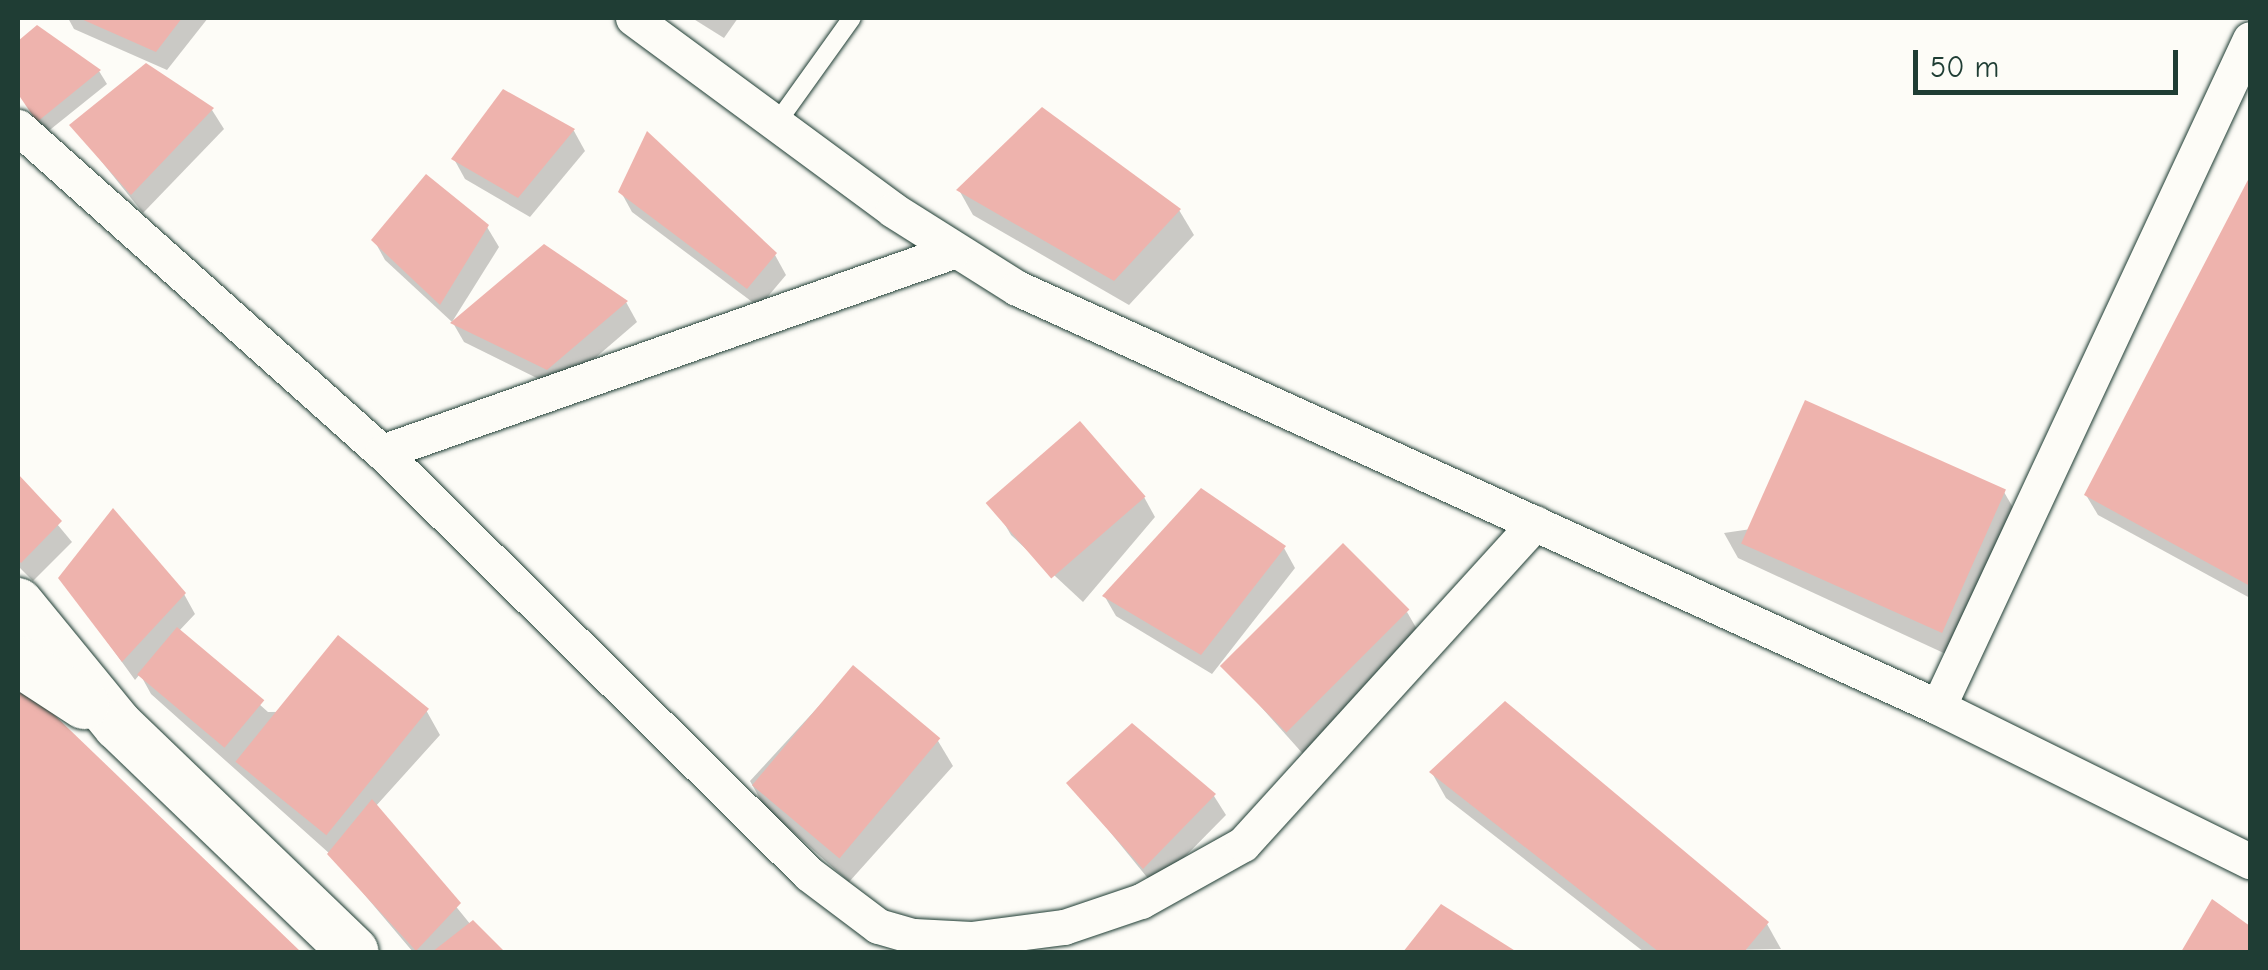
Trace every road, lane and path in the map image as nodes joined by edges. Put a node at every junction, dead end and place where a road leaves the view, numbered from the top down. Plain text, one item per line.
1 (633, 18) edge
2 (852, 18) edge
3 (2250, 39) edge
4 (776, 124) junction
5 (18, 127) edge
6 (954, 251) junction
7 (382, 452) junction
8 (1534, 523) junction
9 (18, 604) edge
10 (18, 661) edge
11 (1938, 707) junction
12 (118, 725) junction
13 (2250, 861) edge
14 (354, 952) edge

1 - 4 street
2 - 4 lane
3 - 11 street
4 - 6 street
5 - 7 street
6 - 7 street
6 - 8 street
7 - 8 street
8 - 11 street
9 - 12 street
10 - 12 street
11 - 13 street
12 - 14 street

